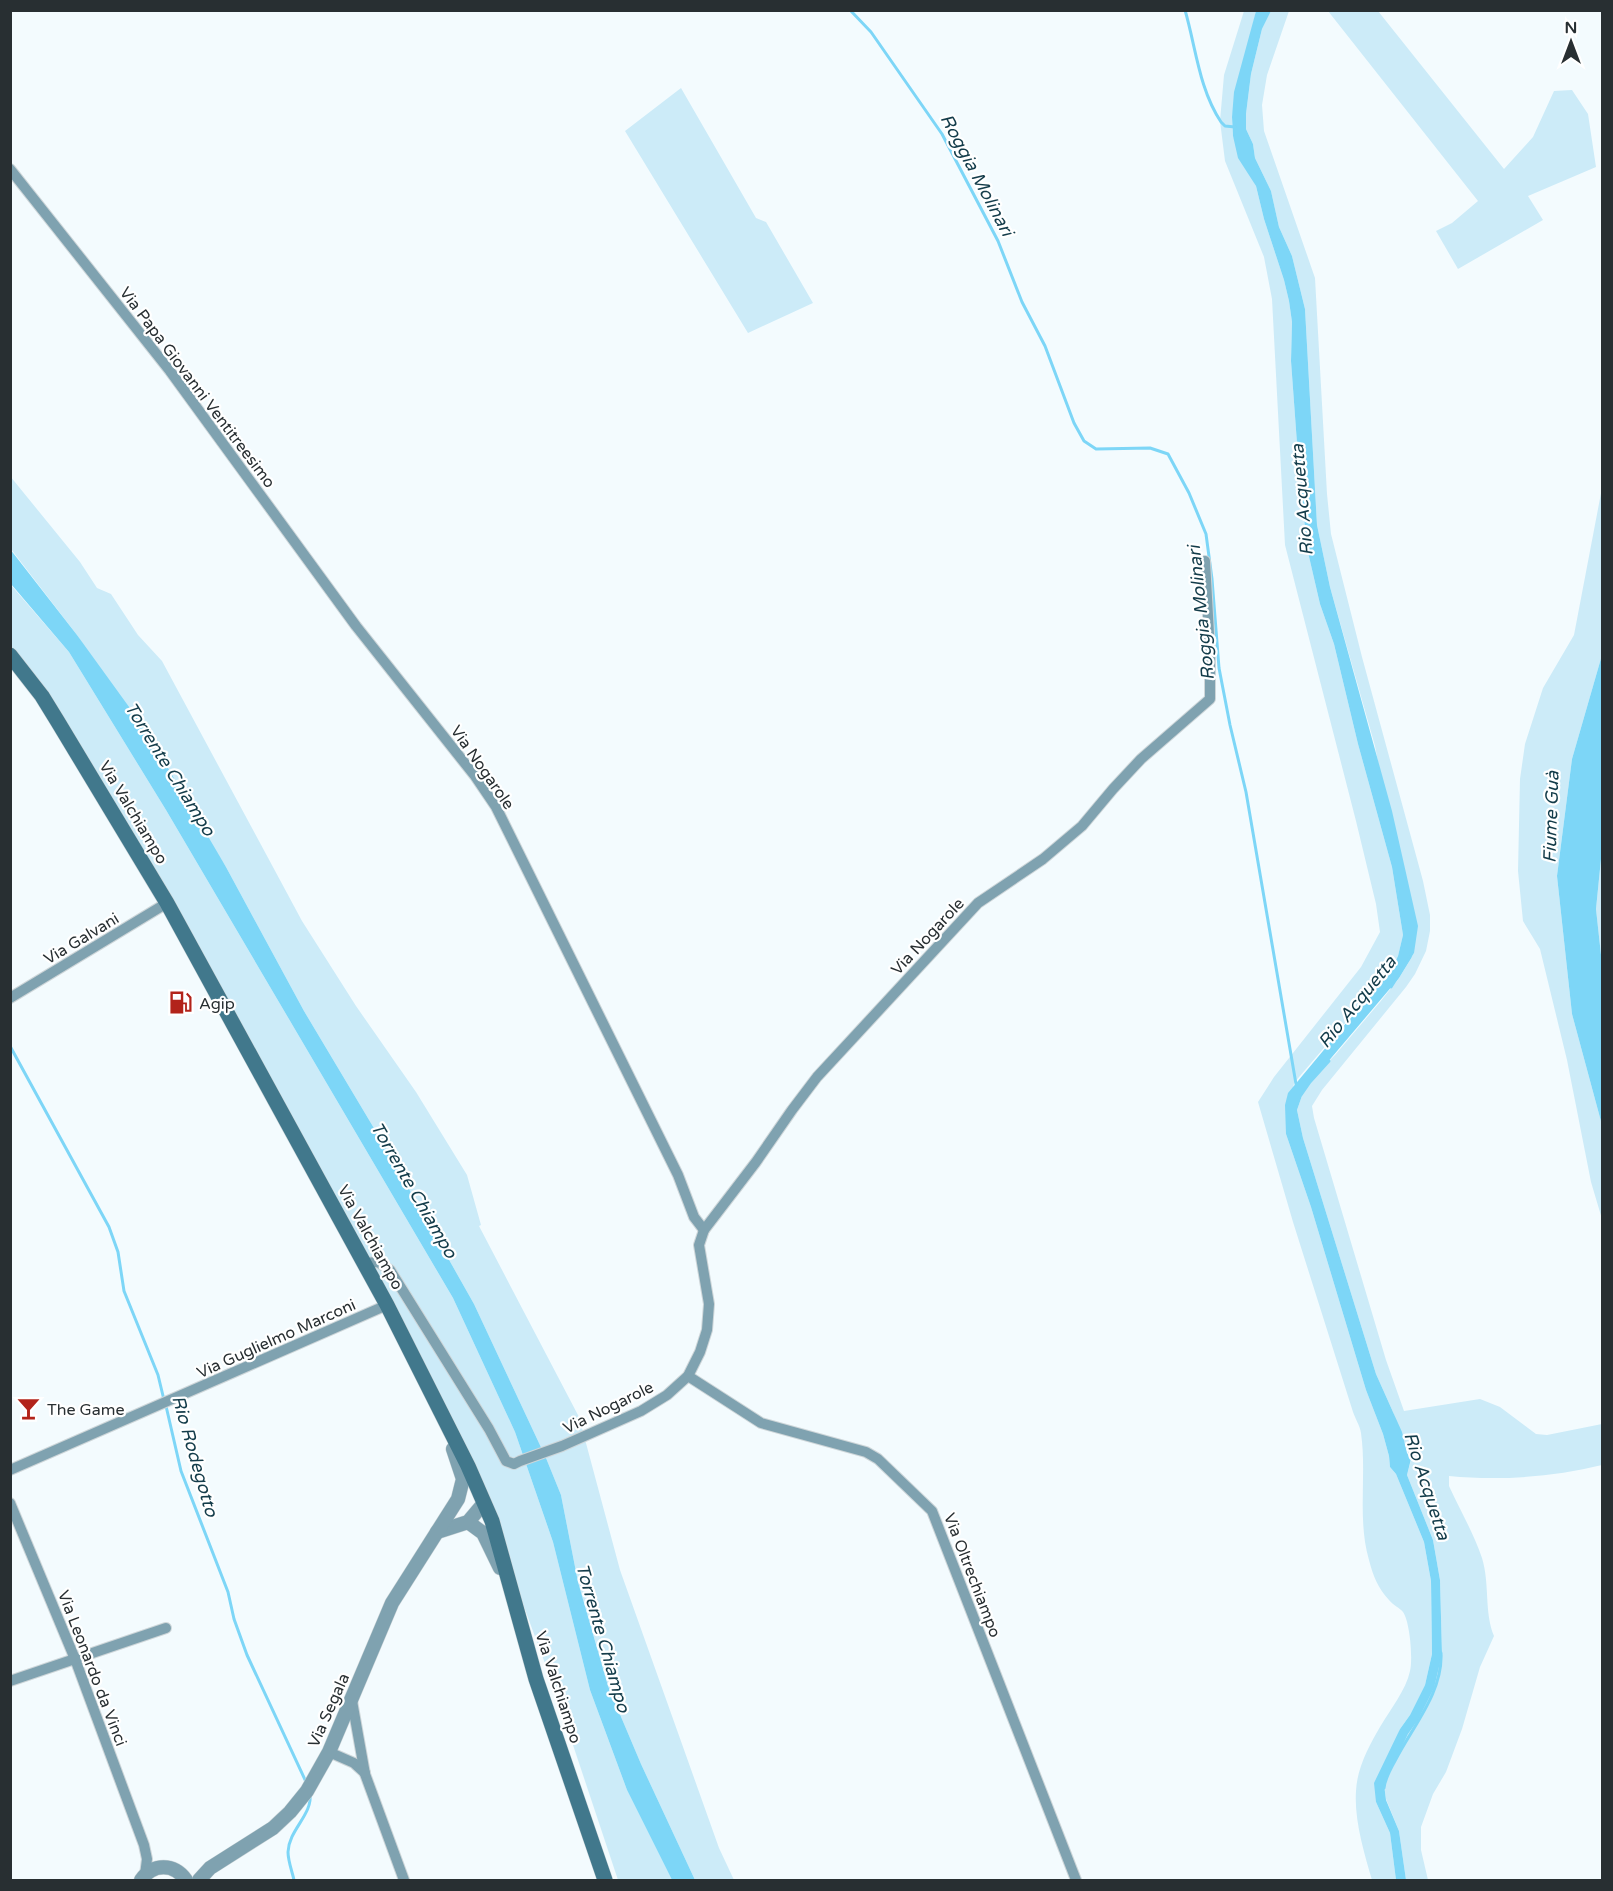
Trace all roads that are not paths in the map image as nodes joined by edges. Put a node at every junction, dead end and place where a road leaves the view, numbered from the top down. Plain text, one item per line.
1 (10, 169) edge
2 (1204, 561) dead end
3 (356, 626) joint
4 (10, 655) edge
5 (167, 903) junction
6 (10, 998) edge
7 (704, 1230) junction
8 (364, 1263) junction
9 (387, 1305) junction
10 (688, 1376) junction
11 (444, 1418) junction
12 (10, 1470) edge
13 (10, 1503) edge
14 (484, 1503) junction
15 (454, 1506) junction
16 (468, 1521) junction
17 (437, 1532) junction
18 (512, 1593) junction
19 (166, 1628) dead end
20 (75, 1659) junction
21 (10, 1681) edge
22 (352, 1701) junction
23 (329, 1752) junction
24 (365, 1774) junction
25 (144, 1845) junction
26 (169, 1868) junction
27 (210, 1868) junction
28 (143, 1878) edge
29 (186, 1881) edge
30 (199, 1881) edge
31 (404, 1881) edge
32 (605, 1881) edge
33 (1076, 1881) edge

1 - 3 street, Via Papa Giovanni Ventitreesimo
2 - 7 street, Via Nogarole
3 - 7 street, Via Nogarole
4 - 5 main road, Via Valchiampo
5 - 6 street, Via Galvani
5 - 8 main road, Via Valchiampo
7 - 10 street, Via Nogarole
8 - 9 main road, Via Valchiampo
8 - 10 street, Via Nogarole
9 - 11 main road, Via Valchiampo
9 - 12 street, Via Guglielmo Marconi
10 - 33 street, Via Oltrechiampo
11 - 14 main road, Via Valchiampo
11 - 15 street, Via Segala
13 - 20 street, Via Leonardo da Vinci
14 - 15 street
14 - 16 street
14 - 18 main road, Via Valchiampo
15 - 17 street, Via Segala
16 - 17 street
16 - 18 street
17 - 22 street, Via Segala
18 - 32 main road, Via Valchiampo
19 - 20 street
20 - 21 street
20 - 25 street, Via Leonardo da Vinci
22 - 23 street, Via Segala
22 - 24 street
23 - 24 street
23 - 27 street, Via Segala
24 - 31 street
25 - 26 street, Via Leonardo da Vinci
25 - 28 street, Via Leonardo da Vinci
26 - 27 street, Via Segala
26 - 28 street, Via Segala
26 - 29 street
27 - 30 street, Via Segala

